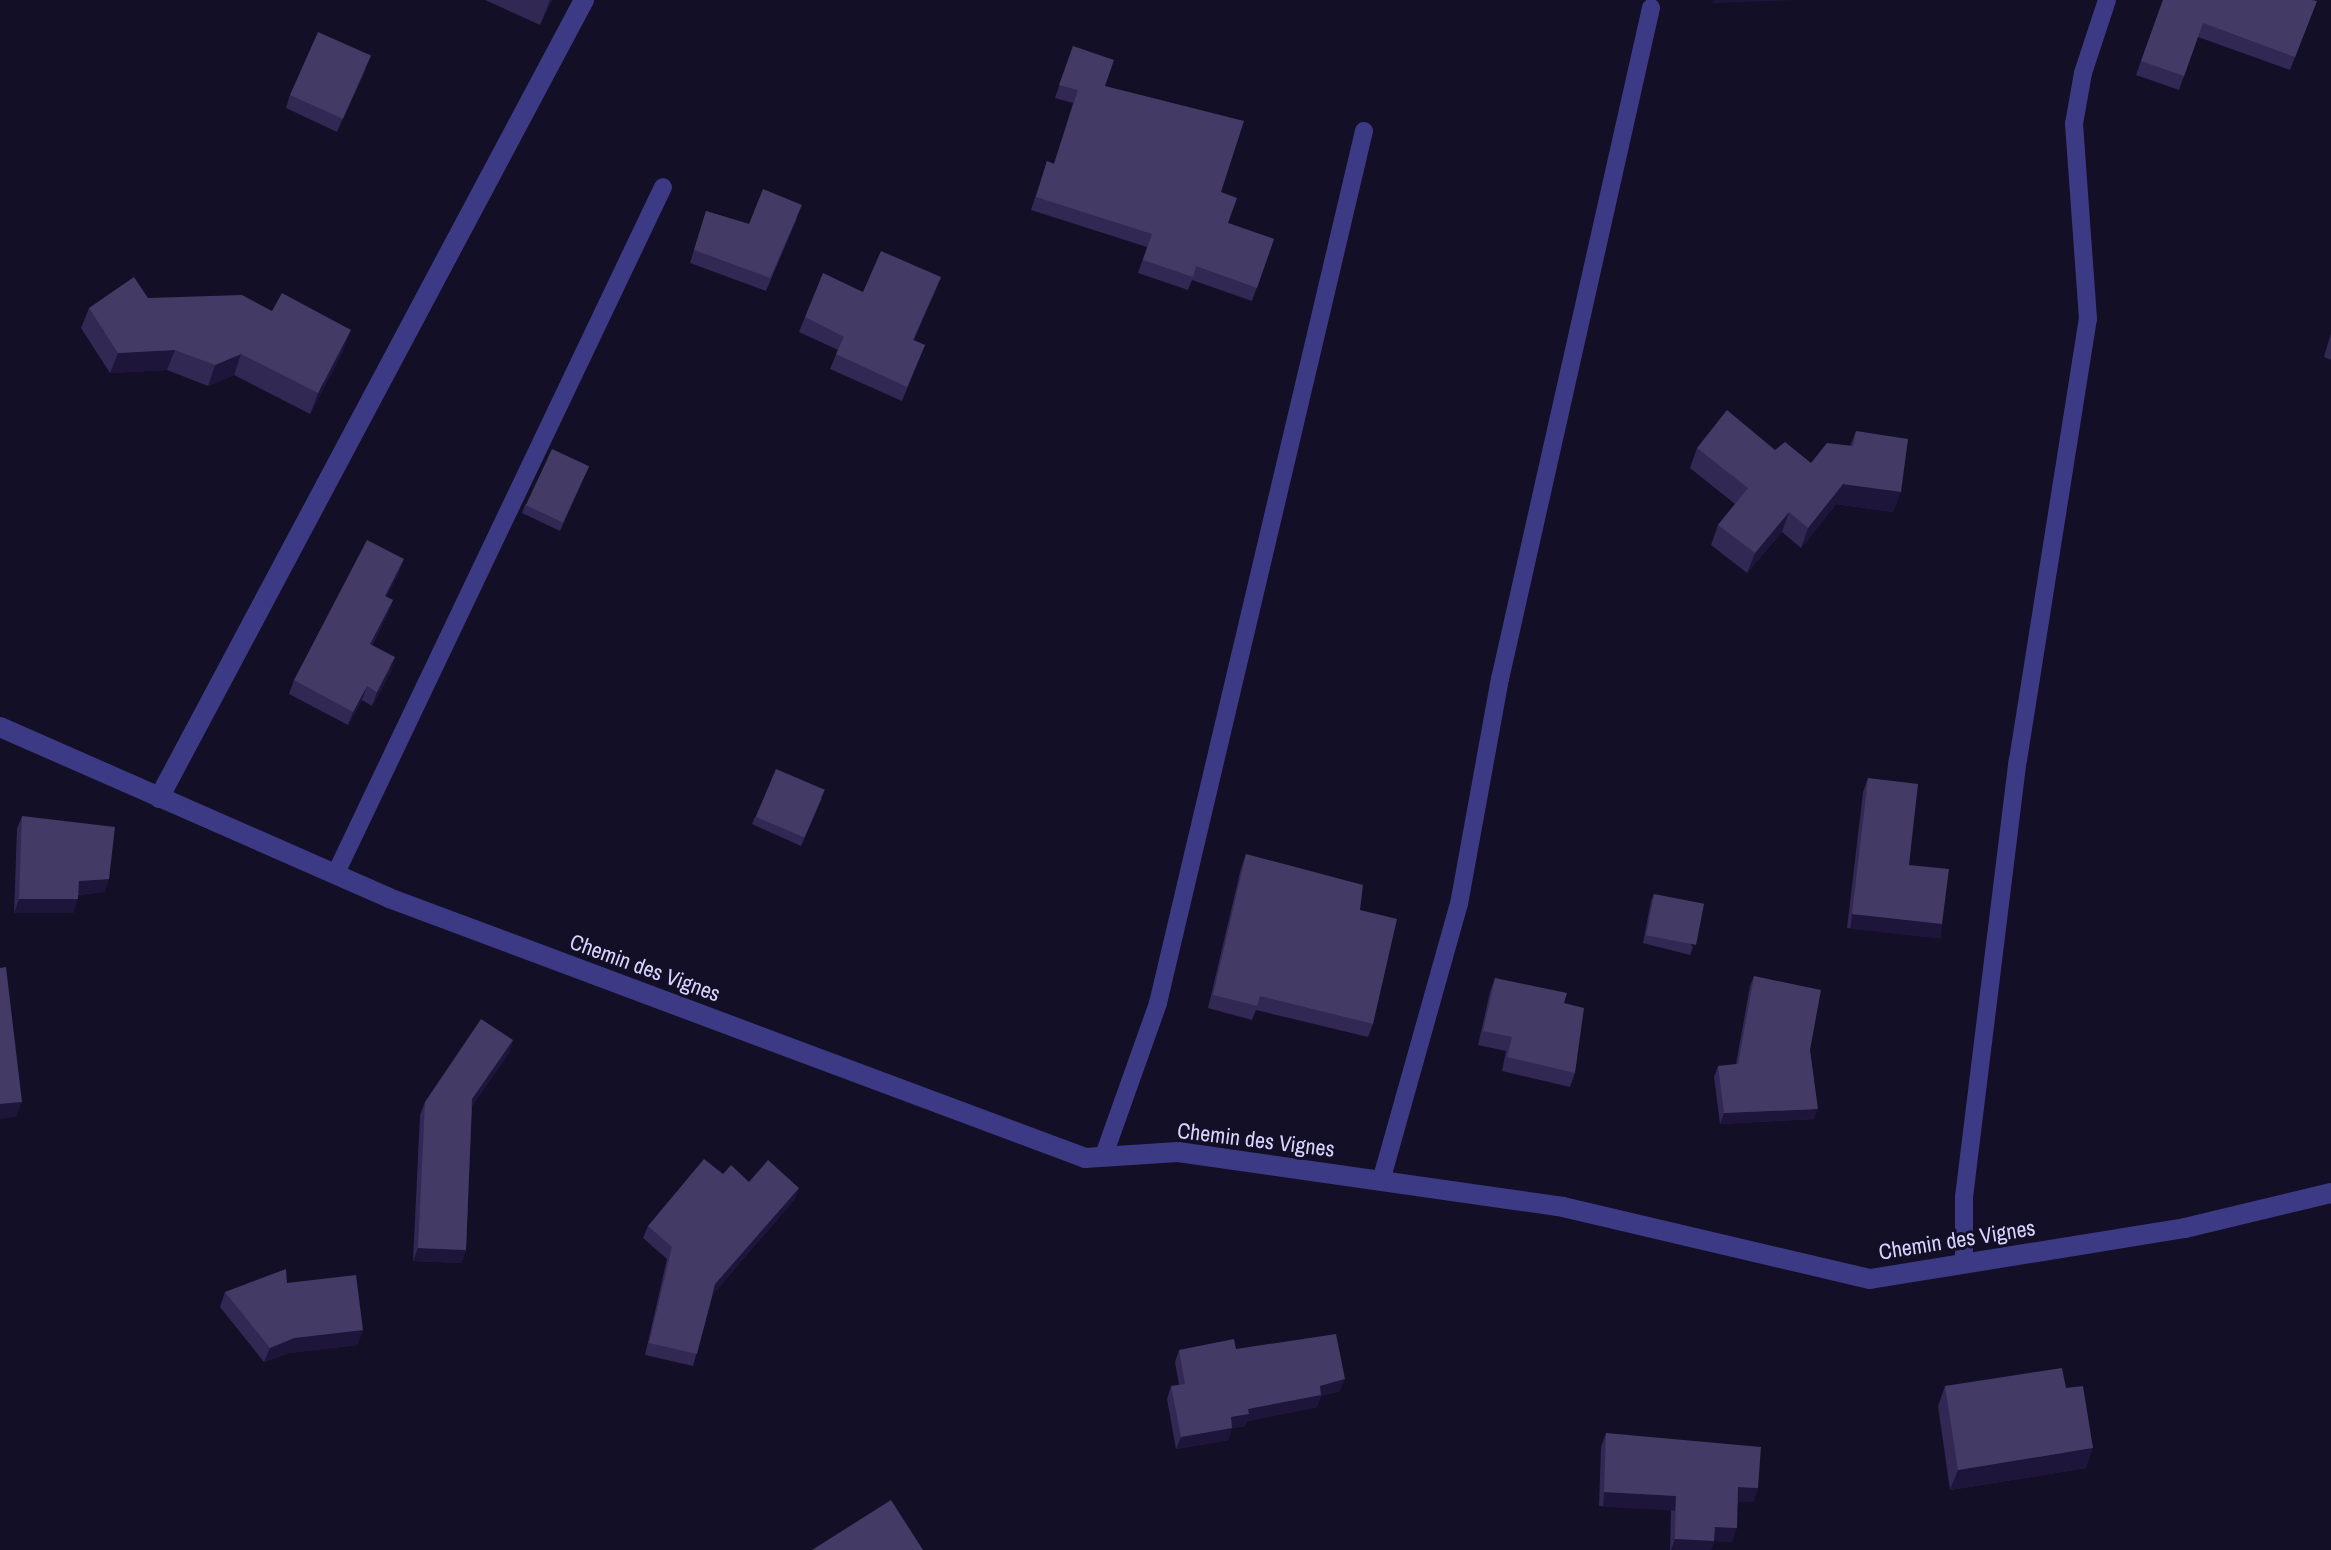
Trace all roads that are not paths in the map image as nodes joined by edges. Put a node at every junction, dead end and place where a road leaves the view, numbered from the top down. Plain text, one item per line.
1 (584, 0) edge
2 (2107, 0) edge
3 (1651, 8) dead end
4 (1364, 131) dead end
5 (663, 187) dead end
6 (0, 727) edge
7 (159, 798) junction
8 (335, 875) junction
9 (1104, 1155) junction
10 (1381, 1181) junction
11 (2331, 1193) edge
12 (1964, 1263) junction

1 - 7 street
2 - 12 lane
3 - 10 lane
4 - 9 lane
5 - 8 lane
6 - 7 street, Chemin des Vignes
7 - 8 street, Chemin des Vignes
8 - 9 street, Chemin des Vignes
9 - 10 street, Chemin des Vignes
10 - 12 street, Chemin des Vignes
11 - 12 street, Chemin des Vignes

